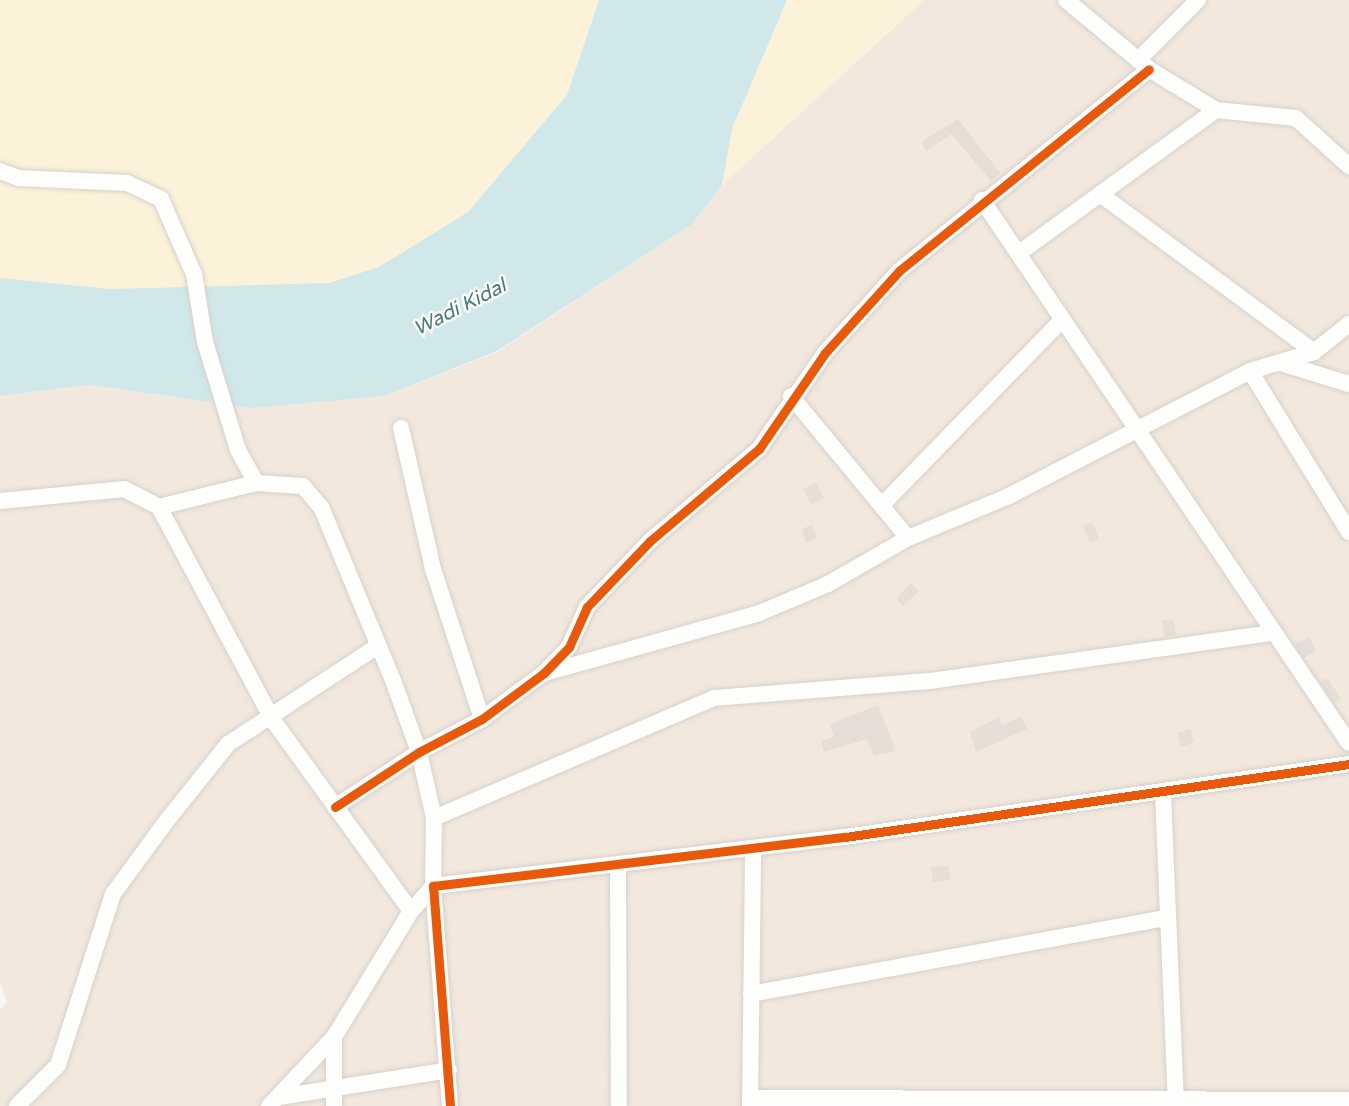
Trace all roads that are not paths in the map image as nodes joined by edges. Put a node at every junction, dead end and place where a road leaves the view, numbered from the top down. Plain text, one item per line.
1 (1066, 0) edge
2 (1198, 0) edge
3 (1143, 64) junction
4 (1216, 110) junction
5 (1349, 166) edge
6 (0, 171) edge
7 (1100, 194) junction
8 (982, 200) junction
9 (1019, 253) junction
10 (1062, 320) junction
11 (1349, 324) edge
12 (1314, 352) junction
13 (1281, 363) junction
14 (1250, 371) junction
15 (1349, 384) edge
16 (791, 396) junction
17 (401, 429) dead end
18 (1140, 432) junction
19 (256, 483) junction
20 (0, 501) edge
21 (882, 505) junction
22 (159, 507) junction
23 (1349, 532) edge
24 (908, 538) junction
25 (1270, 633) junction
26 (378, 646) junction
27 (544, 673) junction
28 (272, 718) junction
29 (482, 720) junction
30 (1349, 743) edge
31 (420, 752) junction
32 (1349, 764) edge
33 (1163, 794) junction
34 (335, 807) junction
35 (434, 818) junction
36 (753, 848) junction
37 (618, 865) junction
38 (433, 886) junction
39 (411, 911) junction
40 (1165, 918) junction
41 (751, 994) junction
42 (334, 1037) junction
43 (448, 1070) junction
44 (333, 1089) junction
45 (1349, 1100) edge
46 (274, 1101) edge
47 (1176, 1101) edge
48 (750, 1102) edge
49 (17, 1106) edge
50 (334, 1106) edge
51 (450, 1106) edge
52 (619, 1106) edge

1 - 3 street
2 - 3 street
3 - 4 street
3 - 8 street
4 - 5 street
4 - 7 street
6 - 19 street
7 - 9 street
7 - 12 street
8 - 9 street
8 - 16 street
9 - 10 street
10 - 18 street
10 - 21 street
11 - 12 street
12 - 13 street
13 - 14 street
13 - 15 street
14 - 18 street
14 - 23 street
16 - 21 street
16 - 27 street
17 - 29 street
18 - 24 street
18 - 25 street
19 - 22 street
19 - 26 street
20 - 22 street
21 - 24 street
22 - 28 street
24 - 27 street
25 - 30 street
25 - 35 street
26 - 28 street
26 - 31 street
27 - 29 street
28 - 34 street
28 - 49 street
29 - 31 street
31 - 34 street
31 - 35 street
32 - 33 street
33 - 36 street
33 - 40 street
34 - 39 street
35 - 38 street
36 - 37 street
36 - 41 street
37 - 38 street
37 - 52 street
38 - 39 street
38 - 43 street
39 - 42 street
40 - 41 street
40 - 47 street
41 - 48 street
42 - 44 street
42 - 46 street
43 - 44 street
43 - 51 street
44 - 46 street
44 - 50 street
45 - 47 street
47 - 48 street

